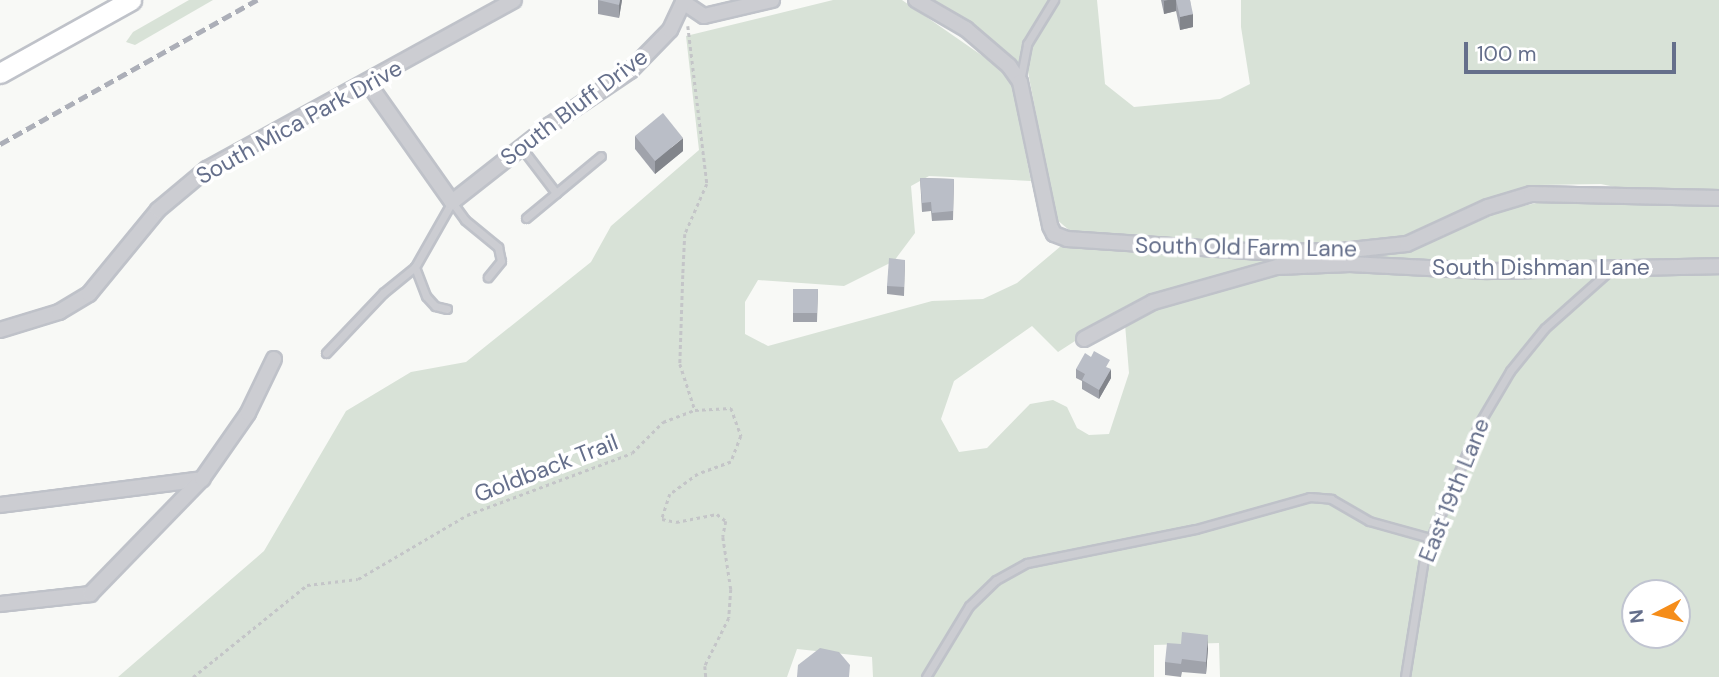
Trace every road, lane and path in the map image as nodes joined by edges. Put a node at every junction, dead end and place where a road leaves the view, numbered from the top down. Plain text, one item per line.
1 (131, 0) edge
2 (514, 0) edge
3 (772, 0) edge
4 (916, 0) edge
5 (1054, 0) edge
6 (684, 1) edge
7 (0, 73) edge
8 (1020, 82) junction
9 (368, 83) junction
10 (521, 147) junction
11 (601, 156) dead end
12 (556, 193) junction
13 (1719, 198) edge
14 (452, 202) junction
15 (526, 218) dead end
16 (1719, 266) edge
17 (415, 267) junction
18 (1613, 267) junction
19 (488, 277) dead end
20 (447, 309) dead end
21 (0, 330) edge
22 (1084, 339) dead end
23 (326, 353) dead end
24 (274, 359) dead end
25 (695, 410) junction
26 (202, 480) junction
27 (0, 505) edge
28 (1430, 538) junction
29 (0, 604) edge
30 (193, 677) edge
31 (706, 677) edge
32 (926, 677) edge
33 (1405, 677) edge

1 - 7 main road
2 - 9 street, South Mica Park Drive
3 - 6 street
4 - 8 street, South Old Farm Lane
5 - 8 lane
6 - 10 street, South Bluff Drive
6 - 25 path
8 - 13 street, South Old Farm Lane
9 - 14 street
9 - 21 street, South Mica Park Drive
10 - 12 lane
10 - 14 street, South Bluff Drive
11 - 12 lane
12 - 15 lane
14 - 17 lane
14 - 19 lane
16 - 18 street, South Dishman Lane
17 - 20 lane
17 - 23 lane
18 - 22 street, South Dishman Lane
18 - 28 lane, East 19th Lane
24 - 26 street
25 - 30 path, Goldback Trail
25 - 31 path, Goldback Trail
26 - 27 street
26 - 29 street
28 - 32 lane
28 - 33 lane, East 19th Lane

